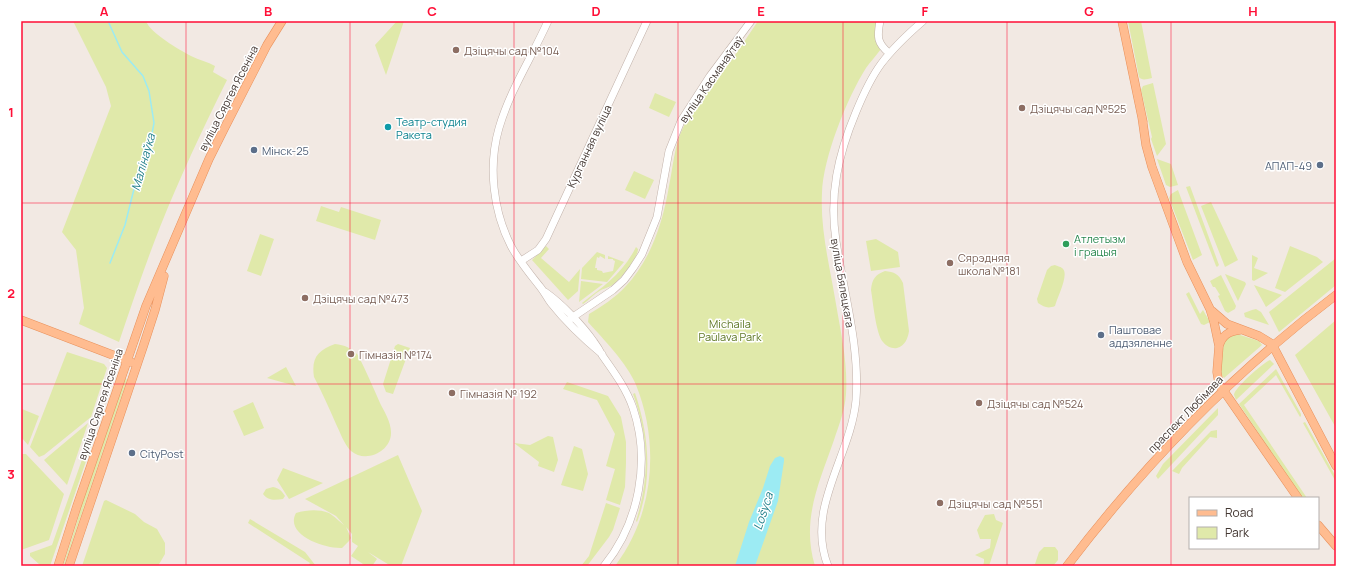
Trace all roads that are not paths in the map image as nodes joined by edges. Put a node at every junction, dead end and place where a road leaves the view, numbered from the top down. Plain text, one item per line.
1 (282, 21) edge
2 (548, 21) edge
3 (647, 21) edge
4 (750, 21) edge
5 (880, 21) edge
6 (923, 21) edge
7 (1122, 21) edge
8 (889, 53) junction
9 (170, 253) junction
10 (520, 261) junction
11 (1336, 295) edge
12 (1210, 309) junction
13 (570, 319) junction
14 (21, 320) edge
15 (1245, 331) junction
16 (1219, 346) junction
17 (1273, 346) junction
18 (127, 360) junction
19 (137, 364) junction
20 (1223, 390) junction
21 (1336, 466) edge
22 (1297, 497) edge
23 (1319, 526) edge
24 (1336, 546) edge
25 (58, 566) edge
26 (68, 566) edge
27 (604, 566) edge
28 (828, 566) edge
29 (1067, 566) edge

1 - 9 main road, вуліца Сяргея Ясеніна
2 - 10 street
3 - 10 street, Курганная вуліца
4 - 13 street, вуліца Касманаўтаў
5 - 8 street
6 - 8 street, вуліца Бялецкага
7 - 12 main road
8 - 28 street, вуліца Бялецкага
9 - 18 main road, вуліца Сяргея Ясеніна
9 - 19 main road, вуліца Сяргея Ясеніна
10 - 13 street
11 - 17 main road, праспект Любімава
12 - 15 main road
12 - 16 main road
13 - 27 street
14 - 18 main road
15 - 16 main road
15 - 17 main road
16 - 20 main road
17 - 20 main road, праспект Любімава
17 - 21 main road
18 - 19 main road
18 - 25 main road, вуліца Сяргея Ясеніна
19 - 26 main road, вуліца Сяргея Ясеніна
20 - 22 main road
20 - 29 main road, праспект Любімава
23 - 24 main road

